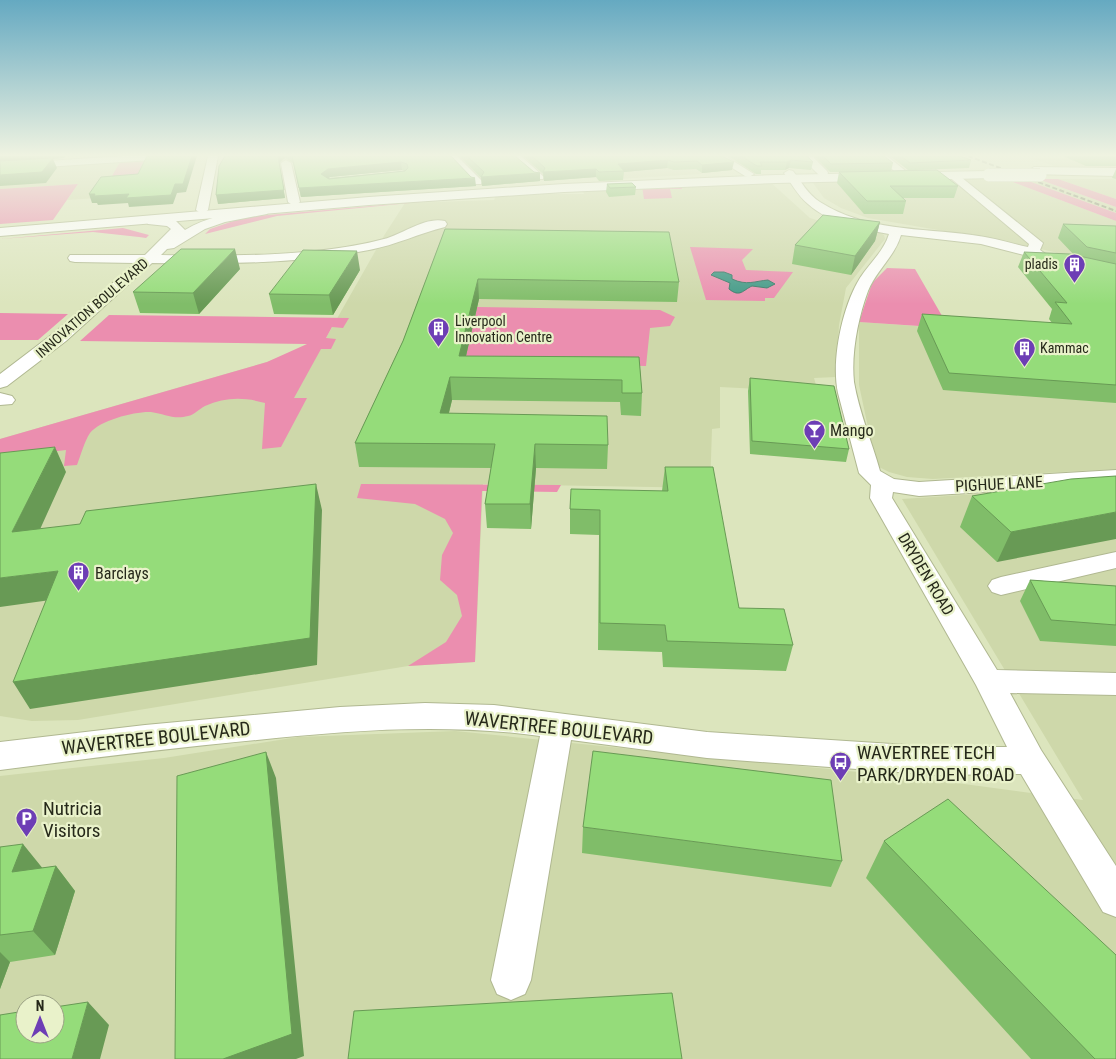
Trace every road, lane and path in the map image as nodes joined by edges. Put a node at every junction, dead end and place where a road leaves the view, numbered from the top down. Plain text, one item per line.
1 (203, 205) edge
2 (273, 205) edge
3 (314, 205) edge
4 (819, 205) edge
5 (995, 205) edge
6 (201, 217) junction
7 (152, 221) junction
8 (442, 224) dead end
9 (0, 228) edge
10 (179, 230) junction
11 (896, 230) junction
12 (0, 232) edge
13 (162, 247) junction
14 (1033, 252) junction
15 (1049, 258) edge
16 (144, 259) junction
17 (86, 261) dead end
18 (2, 394) edge
19 (1116, 477) edge
20 (882, 482) junction
21 (1116, 560) edge
22 (1001, 586) dead end
23 (989, 681) junction
24 (1116, 684) edge
25 (558, 725) junction
26 (0, 756) edge
27 (1030, 760) junction
28 (1116, 900) edge
29 (511, 980) dead end

1 - 6 street
2 - 6 highway
3 - 6 highway
4 - 11 street
5 - 14 street
6 - 7 highway
6 - 9 highway
6 - 10 street, INNOVATION BOULEVARD
6 - 13 street
7 - 10 street
7 - 12 highway
8 - 16 street
10 - 13 street, INNOVATION BOULEVARD
11 - 14 street
11 - 20 street
13 - 16 street, INNOVATION BOULEVARD
14 - 15 street
16 - 17 street
16 - 18 street, INNOVATION BOULEVARD
19 - 20 street, PIGHUE LANE
20 - 23 street, DRYDEN ROAD
21 - 22 street
23 - 24 street
23 - 27 street, DRYDEN ROAD
25 - 26 street, WAVERTREE BOULEVARD
25 - 27 street, WAVERTREE BOULEVARD
25 - 29 street
27 - 28 street, DRYDEN ROAD

